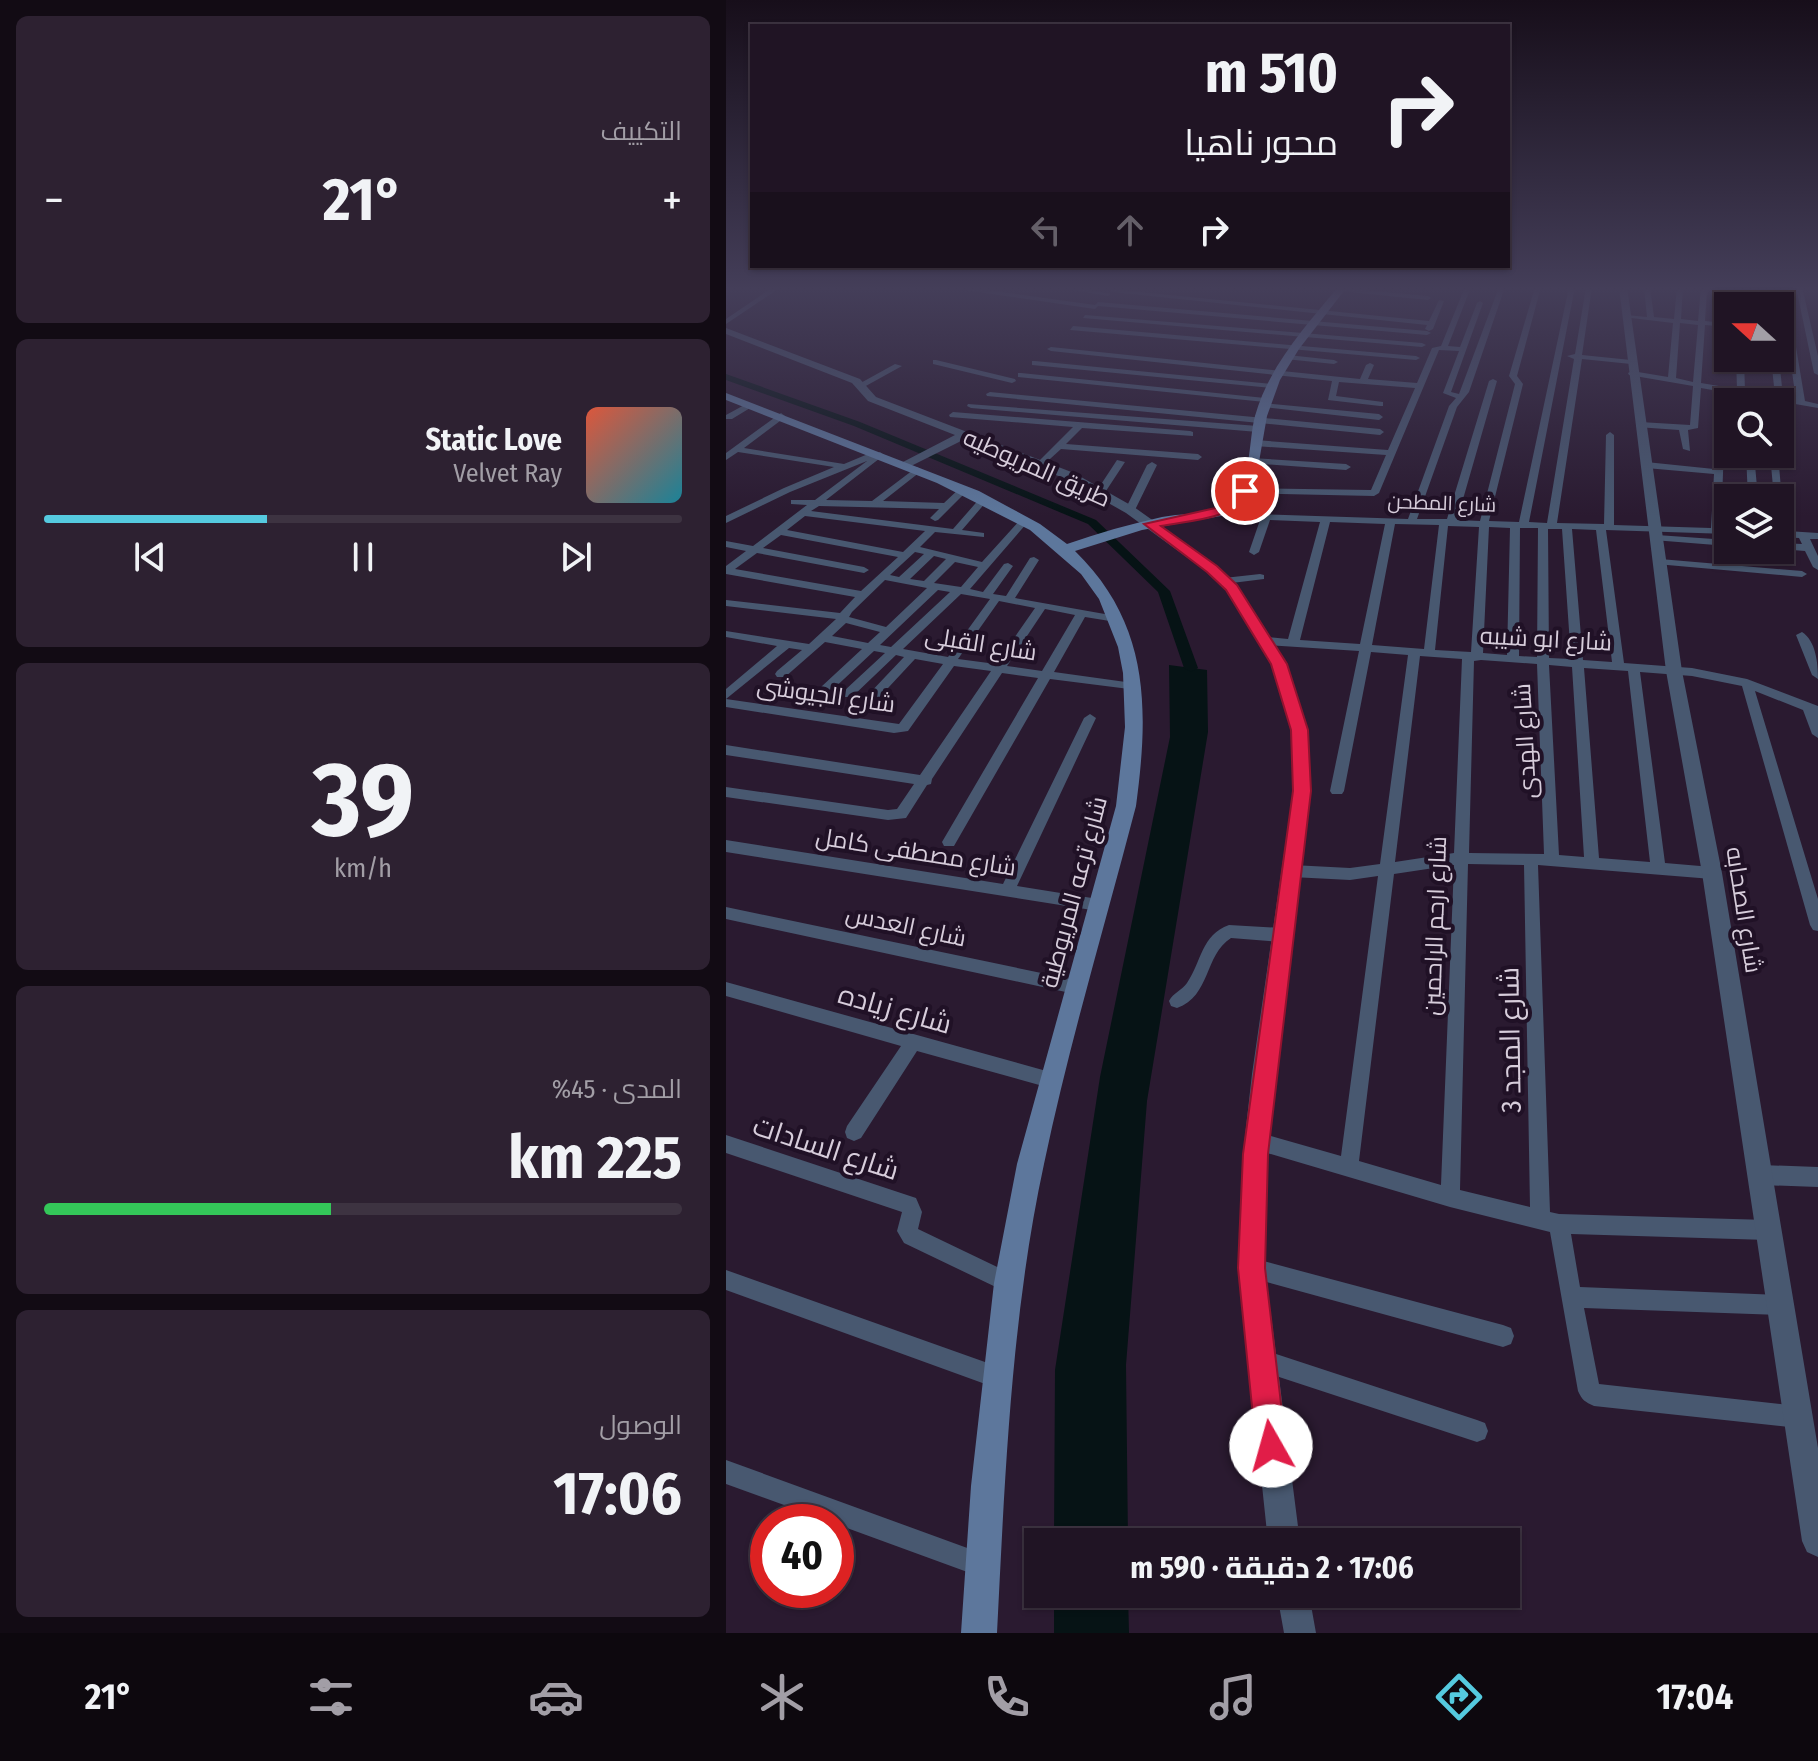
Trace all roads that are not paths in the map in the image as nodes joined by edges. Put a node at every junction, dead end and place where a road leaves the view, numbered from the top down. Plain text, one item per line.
1 (807, 363) edge
2 (941, 363) edge
3 (1035, 363) edge
4 (1037, 363) edge
5 (1165, 363) edge
6 (1285, 363) edge
7 (1414, 363) edge
8 (1430, 363) edge
9 (1458, 363) edge
10 (1474, 363) edge
11 (1517, 363) edge
12 (1557, 363) edge
13 (1577, 363) edge
14 (1612, 363) edge
15 (1632, 363) edge
16 (1674, 363) edge
17 (1698, 363) edge
18 (1370, 365) dead end
19 (898, 366) dead end
20 (1632, 367) junction
21 (1794, 368) edge
22 (1118, 371) junction
23 (1021, 375) junction
24 (1276, 377) junction
25 (1336, 379) junction
26 (1672, 380) junction
27 (1012, 381) junction
28 (1363, 381) junction
29 (1493, 381) dead end
30 (1373, 382) junction
31 (1108, 383) junction
32 (1405, 384) junction
33 (1696, 384) junction
34 (861, 385) junction
35 (1420, 386) junction
36 (1717, 388) edge
37 (990, 394) junction
38 (1461, 397) junction
39 (1364, 402) junction
40 (1794, 402) edge
41 (1264, 403) junction
42 (1801, 403) junction
43 (1380, 404) dead end
44 (727, 406) edge
45 (971, 406) junction
46 (1818, 408) edge
47 (781, 416) junction
48 (1379, 417) dead end
49 (946, 420) junction
50 (1259, 424) junction
51 (1080, 425) junction
52 (1640, 425) junction
53 (1688, 429) junction
54 (1380, 432) dead end
55 (1190, 434) dead end
56 (1610, 435) dead end
57 (959, 438) junction
58 (1255, 443) junction
59 (1059, 446) junction
60 (736, 449) junction
61 (1687, 449) dead end
62 (1392, 453) junction
63 (878, 454) junction
64 (726, 457) edge
65 (1198, 457) dead end
66 (1252, 461) junction
67 (1120, 462) dead end
68 (912, 465) junction
69 (1040, 465) junction
70 (1152, 465) dead end
71 (1646, 465) junction
72 (845, 466) junction
73 (1346, 467) dead end
74 (1717, 468) edge
75 (1717, 472) junction
76 (1718, 484) edge
77 (1245, 491) junction
78 (1101, 492) junction
79 (974, 494) junction
80 (794, 502) dead end
81 (817, 502) junction
82 (874, 504) junction
83 (946, 506) junction
84 (1231, 507) junction
85 (1130, 510) junction
86 (802, 513) junction
87 (1266, 517) junction
88 (1326, 518) junction
89 (726, 520) edge
90 (1391, 520) junction
91 (1412, 520) junction
92 (1024, 521) junction
93 (1447, 522) junction
94 (1484, 523) junction
95 (934, 524) junction
96 (1150, 524) junction
97 (1519, 524) junction
98 (1547, 525) junction
99 (1567, 525) junction
100 (1605, 527) junction
101 (778, 531) junction
102 (1714, 531) edge
103 (955, 532) junction
104 (1656, 533) junction
105 (980, 535) dead end
106 (1794, 535) edge
107 (1803, 535) junction
108 (1818, 536) edge
109 (1714, 541) edge
110 (726, 544) edge
111 (1794, 547) edge
112 (1069, 548) junction
113 (1809, 548) junction
114 (754, 550) junction
115 (909, 552) junction
116 (1254, 552) dead end
117 (931, 553) junction
118 (953, 558) junction
119 (1034, 560) dead end
120 (1660, 562) junction
121 (985, 566) junction
122 (1008, 566) dead end
123 (1818, 567) edge
124 (864, 570) dead end
125 (726, 571) edge
126 (1802, 574) dead end
127 (883, 577) junction
128 (1260, 577) dead end
129 (902, 580) junction
130 (1224, 581) junction
131 (931, 585) junction
132 (961, 591) junction
133 (863, 595) junction
134 (997, 597) junction
135 (726, 603) edge
136 (1042, 605) junction
137 (1082, 613) junction
138 (843, 618) junction
139 (1116, 619) junction
140 (888, 631) junction
141 (726, 634) edge
142 (1802, 635) dead end
143 (740, 636) junction
144 (823, 638) junction
145 (1266, 641) junction
146 (788, 643) junction
147 (1293, 643) junction
148 (726, 647) edge
149 (811, 648) junction
150 (870, 648) junction
151 (1366, 648) junction
152 (893, 652) junction
153 (1422, 654) junction
154 (912, 655) junction
155 (1472, 657) junction
156 (1513, 660) junction
157 (1543, 661) junction
158 (952, 662) junction
159 (1575, 663) junction
160 (1618, 666) junction
161 (1633, 666) junction
162 (999, 670) junction
163 (1674, 671) junction
164 (781, 674) dead end
165 (1818, 675) edge
166 (1046, 676) junction
167 (1747, 683) junction
168 (732, 684) edge
169 (1133, 687) junction
170 (825, 690) dead end
171 (848, 694) dead end
172 (726, 695) edge
173 (871, 699) dead end
174 (726, 703) edge
175 (1813, 709) edge
176 (1090, 718) dead end
177 (1818, 734) edge
178 (726, 750) edge
179 (926, 781) junction
180 (1337, 791) dead end
181 (726, 792) edge
182 (949, 842) dead end
183 (726, 846) edge
184 (1462, 858) junction
185 (1531, 860) junction
186 (1552, 860) junction
187 (1592, 862) junction
188 (1389, 868) junction
189 (1658, 868) junction
190 (1292, 871) junction
191 (1712, 873) junction
192 (1007, 891) junction
193 (1098, 905) junction
194 (726, 913) edge
195 (1818, 925) edge
196 (1282, 935) junction
197 (1075, 987) junction
198 (726, 989) edge
199 (1177, 1001) dead end
200 (913, 1042) junction
201 (1050, 1080) junction
202 (854, 1132) dead end
203 (1257, 1141) junction
204 (726, 1144) edge
205 (1349, 1167) junction
206 (1760, 1175) junction
207 (1818, 1177) edge
208 (1450, 1197) junction
209 (1550, 1222) junction
210 (1768, 1230) junction
211 (1252, 1268) junction
212 (726, 1280) edge
213 (1009, 1283) junction
214 (1571, 1297) junction
215 (1780, 1305) junction
216 (1503, 1336) dead end
217 (1261, 1360) junction
218 (999, 1378) junction
219 (1798, 1417) junction
220 (1477, 1431) dead end
221 (726, 1472) edge
222 (1816, 1515) edge
223 (1282, 1528) edge
224 (1818, 1541) edge
225 (982, 1565) junction
226 (1296, 1608) edge
227 (979, 1633) edge
228 (1300, 1633) edge

1 - 34 street, طريق المريوطيه
2 - 27 street
3 - 23 street
4 - 22 street
5 - 24 street
6 - 24 main road
7 - 32 street
8 - 35 street
9 - 38 street
10 - 38 street
11 - 94 street, شارع ارحم الراحمين
12 - 97 street
13 - 98 street, شارع الهدى
14 - 20 street
15 - 20 street, شارع الصحابه
16 - 26 street
17 - 33 street
18 - 28 street
19 - 34 street
20 - 26 street
20 - 52 street, شارع الصحابه
21 - 42 street
22 - 24 street
22 - 31 street
23 - 27 street
23 - 31 street
24 - 25 street
24 - 41 main road
25 - 28 street
25 - 39 street
26 - 33 street
27 - 37 street
28 - 30 street
29 - 93 street
30 - 32 street
30 - 39 street
31 - 41 street
32 - 35 street
33 - 36 street
33 - 53 street
34 - 49 street, طريق المريوطيه
35 - 62 street
37 - 45 street
37 - 50 street
38 - 91 street
39 - 43 street
40 - 42 street
41 - 48 street
41 - 50 main road
42 - 46 street
44 - 47 main road, شارع ترعه المريوطية
45 - 49 street
45 - 50 street
47 - 60 street
47 - 63 main road, شارع ترعه المريوطية
49 - 51 street
49 - 57 street, طريق المريوطيه
50 - 54 street
50 - 58 main road
51 - 55 street
51 - 59 street
52 - 53 street
52 - 71 street, شارع الصحابه
53 - 61 street
56 - 100 street
57 - 68 street
57 - 69 street, طريق المريوطيه
58 - 62 street
58 - 66 main road
59 - 65 street
59 - 69 street
60 - 64 street
60 - 72 street
62 - 77 street
63 - 68 main road, شارع ترعه المريوطية
63 - 72 street
63 - 81 street
66 - 73 street
66 - 77 main road
67 - 78 street
68 - 79 main road, شارع ترعه المريوطية
68 - 82 street
69 - 78 street, طريق المريوطيه
70 - 85 street
71 - 75 street
71 - 104 street, شارع الصحابه
72 - 89 street
74 - 75 street
75 - 76 street
77 - 84 main road
78 - 85 street, طريق المريوطيه
79 - 83 street
79 - 92 main road, شارع ترعه المريوطية
79 - 103 street
80 - 81 street
81 - 82 street
81 - 86 street
82 - 83 street
83 - 95 street
84 - 87 street, شارع المطحن
84 - 96 main road
85 - 96 street, طريق المريوطيه
86 - 95 street
86 - 101 street
87 - 88 street, شارع المطحن
87 - 116 street
88 - 90 street, شارع المطحن
88 - 147 street
90 - 91 street, شارع المطحن
90 - 151 street
91 - 93 street, شارع المطحن
92 - 112 main road, شارع ترعه المريوطية
92 - 121 street
93 - 94 street, شارع المطحن
93 - 153 street
94 - 97 street, شارع المطحن
94 - 155 street, شارع ارحم الراحمين
95 - 103 street
95 - 115 street
96 - 112 main road
96 - 130 street, طريق المريوطيه
97 - 98 street, شارع المطحن
97 - 156 street
98 - 99 street, شارع المطحن
98 - 157 street, شارع الهدى
99 - 100 street, شارع المطحن
99 - 159 street
100 - 104 street, شارع المطحن
100 - 160 street
101 - 114 street
101 - 115 street
102 - 104 street
103 - 105 street
104 - 109 street
104 - 120 street, شارع الصحابه
106 - 107 street
107 - 108 street
107 - 113 street
110 - 114 street
111 - 113 street
112 - 139 main road, شارع ترعه المريوطية
113 - 123 street
114 - 124 street
114 - 125 street
115 - 117 street
115 - 127 street
117 - 118 street
117 - 129 street
118 - 121 street
118 - 131 street
119 - 134 street
120 - 126 street
120 - 163 street, شارع الصحابه
121 - 132 street
122 - 134 street
125 - 133 street
127 - 129 street
127 - 133 street
128 - 130 street
129 - 131 street
130 - 145 street, طريق المريوطيه
131 - 132 street
131 - 140 street
132 - 134 street
132 - 152 street
133 - 138 street
134 - 136 street
134 - 158 street, شارع الجيوشى
135 - 138 street
136 - 137 street
136 - 162 street
137 - 139 street
137 - 166 street
138 - 140 street
138 - 144 street
139 - 169 main road, شارع ترعه المريوطية
140 - 150 street
141 - 143 street
142 - 165 street
143 - 146 street
143 - 148 street
144 - 149 street
144 - 150 street, شارع القبلى
145 - 147 street, شارع ابو شيبه
145 - 190 street, طريق المريوطيه
146 - 149 street
146 - 168 street
147 - 151 street, شارع ابو شيبه
149 - 164 street
150 - 152 street, شارع القبلى
150 - 170 street
151 - 153 street, شارع ابو شيبه
151 - 180 street
152 - 154 street, شارع القبلى
152 - 171 street
153 - 155 street, شارع ابو شيبه
153 - 188 street
154 - 158 street, شارع القبلى
154 - 173 street
155 - 156 street, شارع ابو شيبه
155 - 184 street, شارع ارحم الراحمين
156 - 157 street, شارع ابو شيبه
157 - 159 street, شارع ابو شيبه
157 - 186 street, شارع الهدى
158 - 162 street, شارع القبلى
158 - 174 street, شارع الجيوشى
159 - 160 street, شارع ابو شيبه
159 - 187 street
160 - 161 street, شارع ابو شيبه
161 - 163 street, شارع ابو شيبه
161 - 189 street
162 - 166 street, شارع القبلى
162 - 179 street
163 - 167 street, شارع ابو شيبه
163 - 191 street, شارع الصحابه
166 - 169 street, شارع القبلى
166 - 182 street
167 - 175 street, شارع ابو شيبه
167 - 195 street
168 - 172 street
169 - 193 main road, شارع ترعه المريوطية
175 - 177 street
176 - 192 street
178 - 179 street
179 - 181 street
183 - 192 street, شارع مصطفى كامل
184 - 185 street
184 - 188 street
184 - 208 street, شارع ارحم الراحمين
185 - 186 street
185 - 209 street, شارع المجد 3
186 - 187 street
187 - 189 street
188 - 190 street
188 - 205 street
189 - 191 street
190 - 196 street, طريق المريوطيه
191 - 206 street, شارع الصحابه
192 - 193 street, شارع مصطفى كامل
193 - 197 main road, شارع ترعه المريوطية
194 - 197 street, شارع العدس
196 - 199 street
196 - 203 street, طريق المريوطيه
197 - 201 main road, شارع ترعه المريوطية
198 - 200 street, شارع زياده
200 - 201 street, شارع زياده
200 - 202 street
201 - 213 main road, شارع ترعه المريوطية
203 - 205 street
203 - 211 street, طريق المريوطيه
204 - 213 street, شارع السادات
205 - 208 street
206 - 207 street
206 - 210 street, شارع الصحابه
208 - 209 street
209 - 210 street
209 - 214 street, شارع المجد 3
210 - 215 street, شارع الصحابه
211 - 216 street
211 - 217 street, طريق المريوطيه
212 - 218 street
213 - 218 main road, شارع ترعه المريوطية
214 - 215 street
214 - 219 street, شارع المجد 3
215 - 219 street, شارع الصحابه
217 - 220 street
217 - 223 street, طريق المريوطيه
218 - 225 main road, شارع ترعه المريوطية
219 - 222 street, شارع الصحابه
221 - 225 street
222 - 224 street, شارع الصحابه
225 - 227 main road, شارع ترعه المريوطية
226 - 228 street

